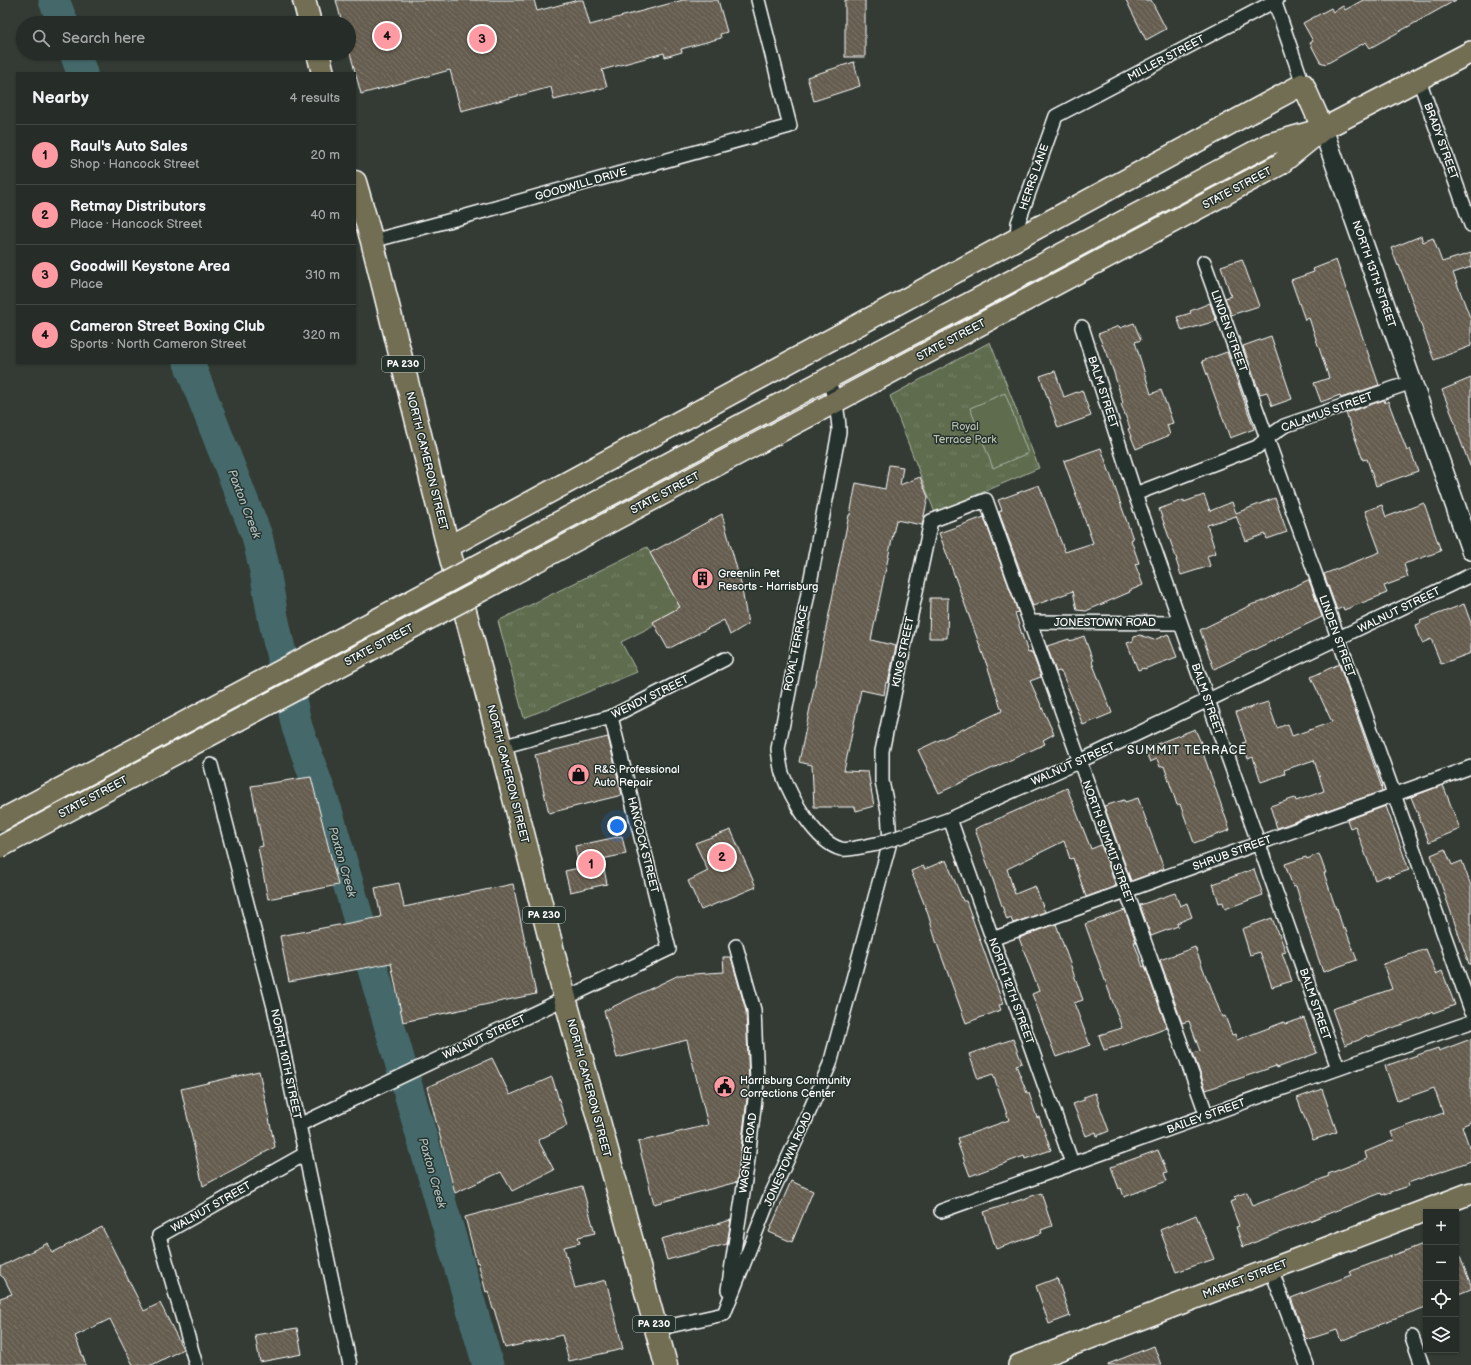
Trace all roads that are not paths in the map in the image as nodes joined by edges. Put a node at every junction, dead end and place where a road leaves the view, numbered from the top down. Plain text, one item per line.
1 (304, 0) edge
2 (758, 0) edge
3 (1275, 1) edge
4 (308, 16) edge
5 (1471, 52) edge
6 (320, 60) edge
7 (323, 72) edge
8 (1419, 80) junction
9 (1303, 84) junction
10 (1056, 116) joint
11 (1323, 129) junction
12 (356, 185) edge
13 (1471, 225) edge
14 (1017, 238) junction
15 (372, 241) junction
16 (1204, 262) dead end
17 (1082, 327) dead end
18 (828, 378) junction
19 (1412, 382) junction
20 (836, 402) junction
21 (1267, 438) junction
22 (1135, 494) junction
23 (986, 500) joint
24 (448, 547) junction
25 (1471, 550) edge
26 (1471, 575) edge
27 (1030, 622) junction
28 (1180, 623) junction
29 (1338, 639) junction
30 (725, 659) dead end
31 (1208, 701) junction
32 (611, 717) junction
33 (502, 747) junction
34 (1080, 761) junction
35 (211, 765) dead end
36 (1471, 767) edge
37 (1394, 795) junction
38 (950, 819) junction
39 (0, 821) edge
40 (889, 841) junction
41 (1258, 843) junction
42 (0, 847) edge
43 (842, 850) joint
44 (1126, 891) junction
45 (992, 939) junction
46 (736, 946) dead end
47 (669, 949) joint
48 (565, 998) junction
49 (1471, 1010) edge
50 (1471, 1022) edge
51 (1338, 1068) junction
52 (1207, 1116) junction
53 (299, 1125) junction
54 (305, 1154) junction
55 (1072, 1163) junction
56 (1471, 1193) edge
57 (941, 1211) dead end
58 (1271, 1269) junction
59 (724, 1314) junction
60 (656, 1329) junction
61 (1412, 1337) dead end
62 (196, 1365) edge
63 (350, 1365) edge
64 (666, 1365) edge
65 (1019, 1365) edge
66 (1308, 1365) edge
67 (1422, 1365) edge

1 - 4 highway
2 - 15 street, GOODWILL DRIVE
3 - 9 street, NORTH 13TH STREET
3 - 10 street, MILLER STREET
5 - 8 main road, STATE STREET
6 - 7 highway
8 - 11 main road, STATE STREET
8 - 13 street, BRADY STREET
9 - 11 main road, NORTH 13TH STREET
9 - 14 main road
10 - 14 street, HERRS LANE
11 - 18 main road, STATE STREET
11 - 19 main road, NORTH 13TH STREET
11 - 20 main road, STATE STREET
12 - 15 highway, NORTH CAMERON STREET / PA 230
14 - 24 main road
15 - 24 highway, NORTH CAMERON STREET / PA 230
16 - 21 street, LINDEN STREET
17 - 22 street, BALM STREET
18 - 20 street, ROYAL TERRACE
18 - 39 main road, STATE STREET, bridge
19 - 21 street, CALAMUS STREET
19 - 25 main road, NORTH 13TH STREET
20 - 42 main road, STATE STREET, bridge
20 - 43 street, ROYAL TERRACE
21 - 22 street, CALAMUS STREET
21 - 29 street, LINDEN STREET
22 - 28 street, BALM STREET
23 - 27 street, NORTH SUMMIT STREET
23 - 40 street, KING STREET
24 - 33 highway, NORTH CAMERON STREET / PA 230
26 - 29 street, WALNUT STREET
27 - 28 street, JONESTOWN ROAD
27 - 34 street, NORTH SUMMIT STREET
28 - 31 street, BALM STREET
29 - 31 street, WALNUT STREET
29 - 37 street, LINDEN STREET
30 - 32 street, WENDY STREET
31 - 34 street, WALNUT STREET
31 - 41 street, BALM STREET
32 - 33 street, WENDY STREET
32 - 47 street, HANCOCK STREET
33 - 48 highway, NORTH CAMERON STREET / PA 230
34 - 38 street, WALNUT STREET
34 - 44 street, NORTH SUMMIT STREET
35 - 53 street, NORTH 10TH STREET
36 - 37 street, SHRUB STREET
37 - 41 street, SHRUB STREET
37 - 49 street, LINDEN STREET
38 - 40 street, WALNUT STREET
38 - 45 street, NORTH 12TH STREET
40 - 43 street, WALNUT STREET
40 - 59 street, JONESTOWN ROAD
41 - 44 street, SHRUB STREET
41 - 51 street, BALM STREET
44 - 45 street, SHRUB STREET
44 - 52 street, NORTH SUMMIT STREET
45 - 55 street, NORTH 12TH STREET
46 - 59 street, WAGNER ROAD
47 - 48 street, WALNUT STREET
48 - 53 street, WALNUT STREET
48 - 60 highway, NORTH CAMERON STREET / PA 230
50 - 51 street, BAILEY STREET
51 - 52 street, BAILEY STREET
52 - 55 street, BAILEY STREET
53 - 54 street, NORTH 10TH STREET
54 - 62 street, WALNUT STREET
54 - 63 street, NORTH 10TH STREET
55 - 57 street, BAILEY STREET
56 - 58 main road, MARKET STREET
58 - 65 main road, MARKET STREET
58 - 66 street
59 - 60 street
60 - 64 highway, NORTH CAMERON STREET / PA 230
61 - 67 street

